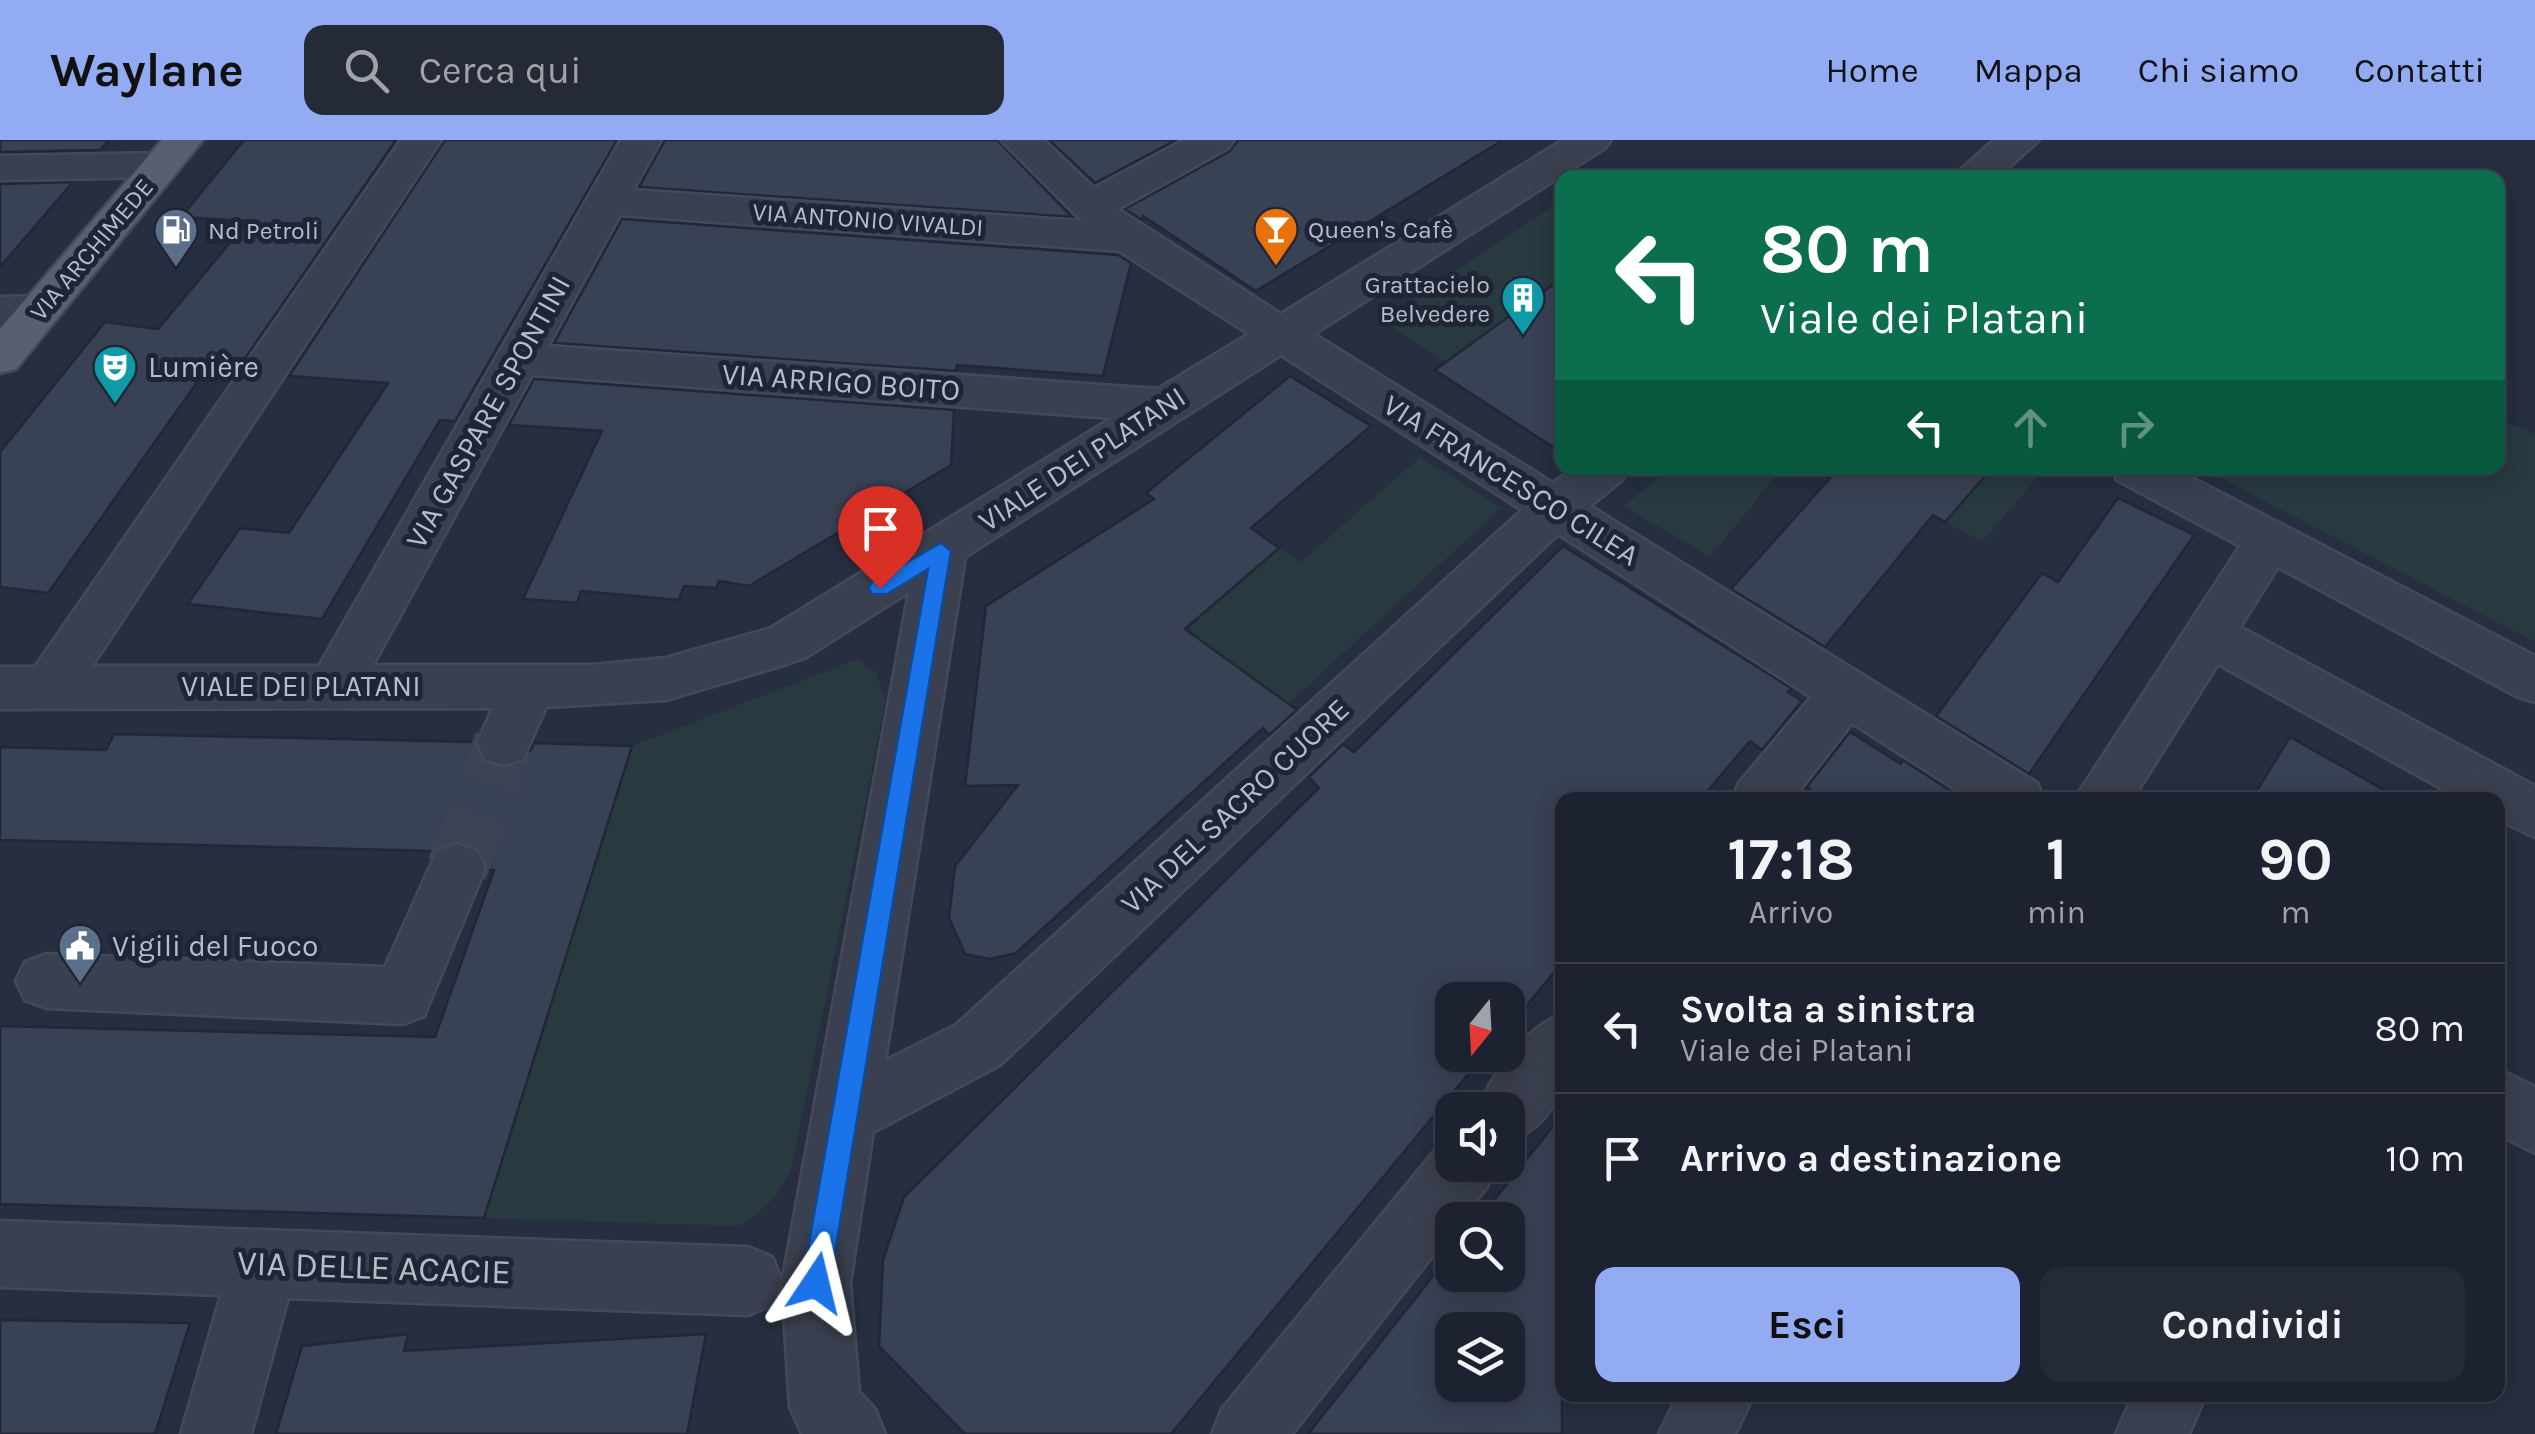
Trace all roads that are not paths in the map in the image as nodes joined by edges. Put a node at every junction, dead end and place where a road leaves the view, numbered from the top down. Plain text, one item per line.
1 (421, 140) edge
2 (642, 140) edge
3 (1021, 140) edge
4 (1214, 140) edge
5 (2019, 140) edge
6 (172, 153) edge
7 (0, 168) edge
8 (1981, 170) edge
9 (1555, 175) edge
10 (607, 201) junction
11 (1090, 207) junction
12 (1129, 238) junction
13 (19, 312) edge
14 (1280, 334) junction
15 (0, 358) edge
16 (518, 359) junction
17 (1164, 406) junction
18 (1596, 475) edge
19 (2147, 475) edge
20 (1554, 508) junction
21 (2269, 541) junction
22 (941, 551) junction
23 (2208, 634) junction
24 (2535, 681) edge
25 (335, 684) junction
26 (529, 686) junction
27 (50, 687) junction
28 (0, 688) edge
29 (1846, 692) junction
30 (504, 743) tunnel mouth
31 (1765, 792) edge
32 (2004, 792) edge
33 (2107, 792) edge
34 (2497, 792) edge
35 (2505, 797) edge
36 (2535, 813) edge
37 (457, 869) tunnel mouth
38 (46, 981) dead end
39 (1555, 1052) edge
40 (1523, 1092) edge
41 (2505, 1103) edge
42 (845, 1114) junction
43 (2535, 1122) edge
44 (1450, 1182) edge
45 (0, 1254) edge
46 (264, 1263) junction
47 (748, 1280) dead end
48 (1715, 1402) edge
49 (2168, 1402) edge
50 (824, 1425) edge
51 (216, 1434) edge
52 (1247, 1434) edge
53 (1694, 1434) edge
54 (2152, 1434) edge

1 - 27 street
2 - 10 street, VIA GASPARE SPONTINI
3 - 11 street, VIA FRANCESCO CILEA
4 - 11 street
5 - 8 street
6 - 7 street
6 - 13 main road, VIA ARCHIMEDE
9 - 14 street, VIALE DEI PLATANI
10 - 12 street, VIA ANTONIO VIVALDI
10 - 16 street, VIA GASPARE SPONTINI
11 - 12 street, VIA FRANCESCO CILEA
12 - 14 street, VIA FRANCESCO CILEA
13 - 15 main road, VIA ARCHIMEDE
14 - 17 street, VIALE DEI PLATANI
14 - 20 street, VIA FRANCESCO CILEA
16 - 17 street, VIA ARRIGO BOITO
16 - 25 street, VIA GASPARE SPONTINI
17 - 22 street, VIALE DEI PLATANI
18 - 20 street, VIA DEL SACRO CUORE
19 - 21 street
20 - 29 street, VIA FRANCESCO CILEA
20 - 42 street, VIA DEL SACRO CUORE
21 - 23 street
21 - 24 street
22 - 26 street, VIALE DEI PLATANI
22 - 42 street
23 - 33 street
23 - 34 street
25 - 26 street, VIALE DEI PLATANI
25 - 27 street, VIALE DEI PLATANI
26 - 30 street
27 - 28 street, VIALE DEI PLATANI
29 - 31 street
29 - 32 street, VIA FRANCESCO CILEA
35 - 36 street
37 - 38 street
39 - 40 street
41 - 43 street
42 - 50 street
44 - 52 street
45 - 46 street, VIA DELLE ACACIE
46 - 47 street, VIA DELLE ACACIE
46 - 51 street
48 - 53 street
49 - 54 street

